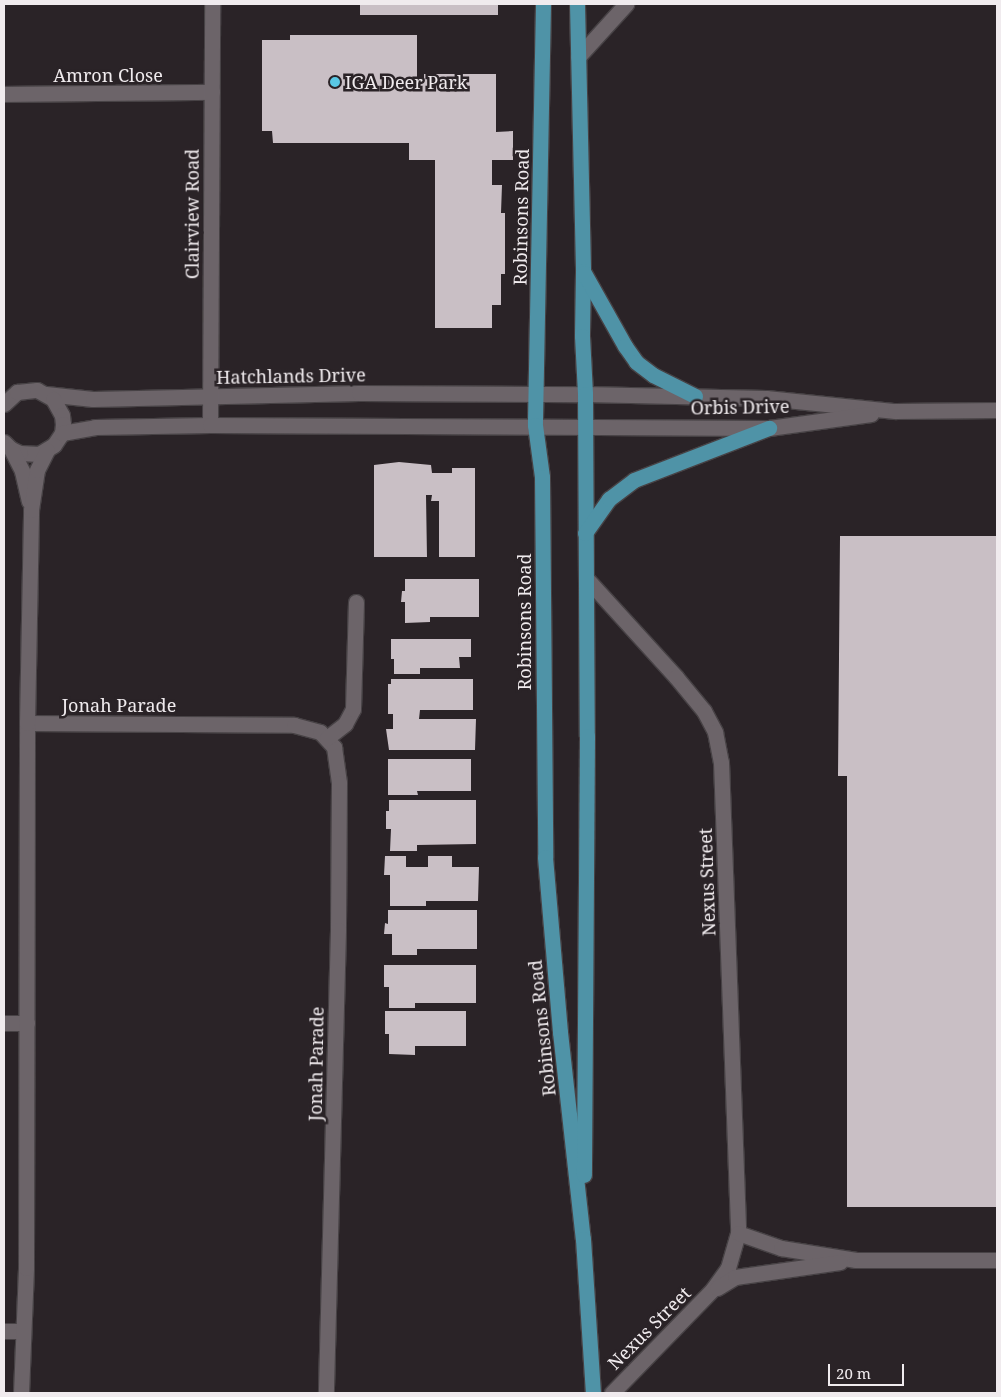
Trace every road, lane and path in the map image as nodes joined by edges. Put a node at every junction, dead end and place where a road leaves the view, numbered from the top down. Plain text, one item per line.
1 (212, 4) edge
2 (543, 4) edge
3 (577, 4) edge
4 (626, 4) edge
5 (578, 57) junction
6 (212, 92) junction
7 (4, 94) edge
8 (583, 271) junction
9 (46, 394) junction
10 (585, 394) junction
11 (536, 395) junction
12 (209, 396) junction
13 (695, 396) junction
14 (5, 400) edge
15 (997, 410) edge
16 (895, 411) junction
17 (210, 425) junction
18 (535, 425) junction
19 (585, 426) junction
20 (769, 428) junction
21 (62, 433) junction
22 (7, 445) edge
23 (47, 450) junction
24 (31, 510) junction
25 (585, 533) junction
26 (586, 578) junction
27 (356, 602) dead end
28 (27, 723) junction
29 (327, 738) junction
30 (4, 1023) edge
31 (28, 1024) junction
32 (738, 1233) junction
33 (583, 1239) junction
34 (856, 1260) junction
35 (997, 1260) edge
36 (714, 1290) junction
37 (4, 1331) edge
38 (24, 1331) junction
39 (21, 1393) edge
40 (326, 1393) edge
41 (593, 1393) edge
42 (612, 1393) edge

1 - 6 street, Clairview Road
2 - 11 main road, Robinsons Road
3 - 5 main road, Robinsons Road
4 - 5 street
5 - 8 main road, Robinsons Road
6 - 7 street, Amron Close
6 - 12 street, Clairview Road
8 - 10 main road, Robinsons Road
8 - 13 main road
9 - 12 street, Hatchlands Drive
9 - 14 street, Hatchlands Drive
9 - 21 street
10 - 11 street, Orbis Drive
10 - 13 street, Orbis Drive
10 - 19 main road, Robinsons Road
11 - 12 street, Hatchlands Drive
11 - 18 main road, Robinsons Road
12 - 17 street, Clairview Road
13 - 16 street, Orbis Drive
15 - 16 street, Orbis Drive
16 - 20 street, Orbis Drive
17 - 18 street
17 - 21 street
18 - 19 street, Orbis Drive
18 - 33 main road, Robinsons Road
19 - 20 street, Orbis Drive
19 - 25 main road, Robinsons Road
20 - 25 main road
21 - 23 street
22 - 23 street
22 - 24 street
23 - 24 street
24 - 28 street
25 - 26 main road, Robinsons Road
26 - 32 street, Nexus Street
26 - 33 main road, Robinsons Road
27 - 29 street
28 - 29 street, Jonah Parade
28 - 31 street
29 - 40 street, Jonah Parade
30 - 31 street
31 - 38 street
32 - 34 street, Nexus Street
32 - 36 street, Nexus Street
33 - 41 main road, Robinsons Road
34 - 35 street, Nexus Street
34 - 36 street, Nexus Street
36 - 42 street, Nexus Street
37 - 38 street
38 - 39 street

